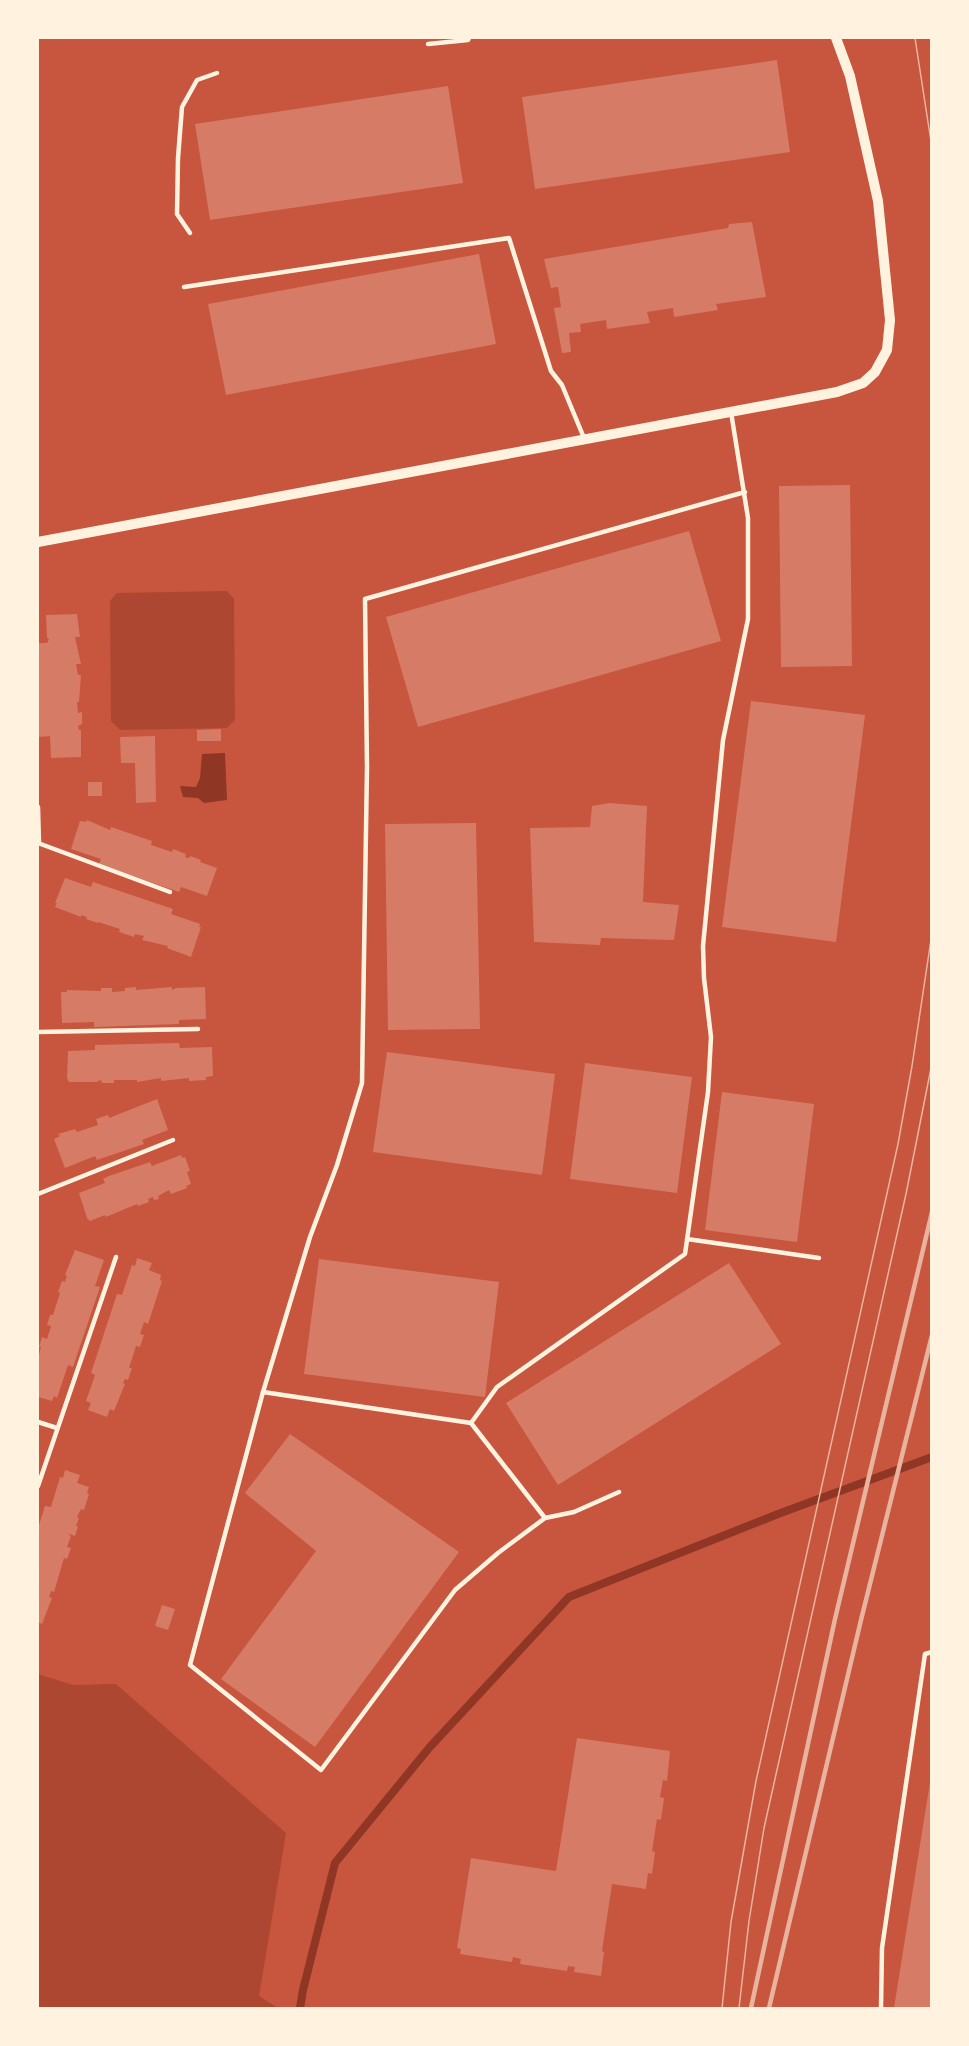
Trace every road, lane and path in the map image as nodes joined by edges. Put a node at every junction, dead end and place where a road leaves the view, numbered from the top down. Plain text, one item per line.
1 (469, 38) edge
2 (836, 38) edge
3 (428, 44) dead end
4 (217, 73) dead end
5 (190, 233) dead end
6 (184, 288) dead end
7 (731, 412) junction
8 (585, 440) junction
9 (745, 492) junction
10 (38, 543) edge
11 (38, 807) edge
12 (38, 843) edge
13 (170, 892) dead end
14 (198, 1029) dead end
15 (38, 1032) edge
16 (173, 1140) dead end
17 (38, 1194) edge
18 (687, 1239) junction
19 (116, 1257) dead end
20 (819, 1258) dead end
21 (263, 1392) junction
22 (38, 1422) edge
23 (471, 1423) junction
24 (57, 1428) junction
25 (38, 1486) edge
26 (619, 1492) dead end
27 (545, 1518) junction
28 (932, 1652) edge
29 (881, 2008) edge

1 - 3 lane
2 - 7 street
4 - 5 lane
6 - 8 lane
7 - 8 street
7 - 9 lane
8 - 10 street
9 - 18 lane
9 - 21 lane
11 - 12 lane
12 - 13 lane
14 - 15 lane
16 - 17 lane
18 - 20 lane
18 - 23 lane
19 - 24 lane
21 - 23 lane
21 - 27 lane
22 - 24 lane
23 - 27 lane
24 - 25 lane
26 - 27 lane
28 - 29 lane

